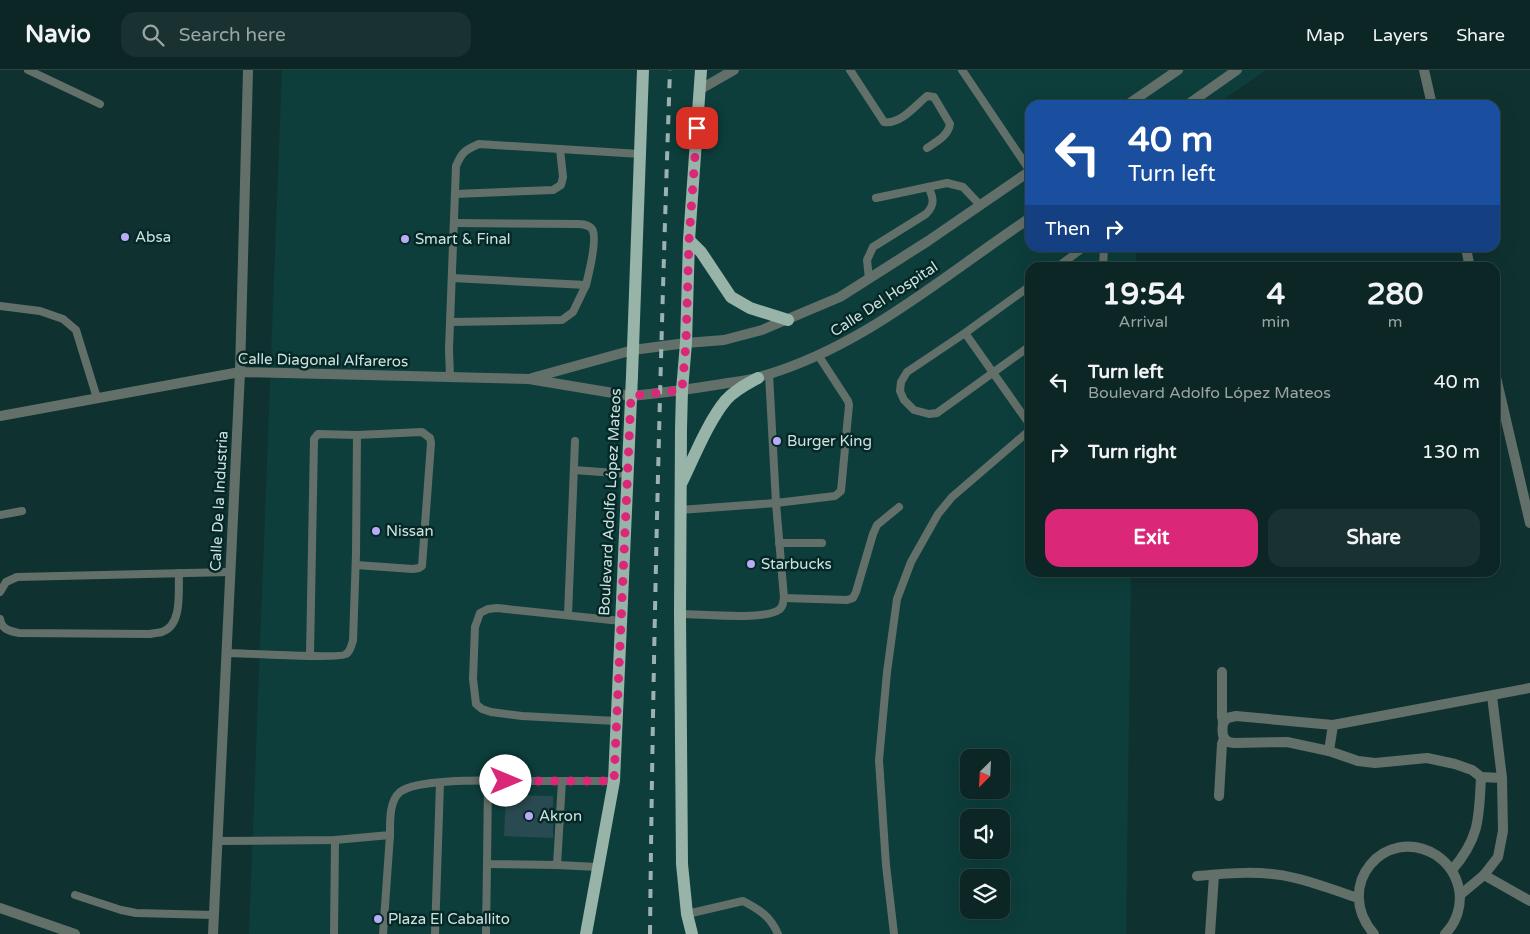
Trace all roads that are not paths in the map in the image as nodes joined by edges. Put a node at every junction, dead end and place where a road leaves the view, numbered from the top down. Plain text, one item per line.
1 (28, 70) edge
2 (248, 70) edge
3 (644, 70) edge
4 (701, 70) edge
5 (734, 70) edge
6 (850, 70) edge
7 (962, 70) edge
8 (1178, 70) edge
9 (1237, 70) edge
10 (1424, 70) edge
11 (700, 90) junction
12 (1134, 100) edge
13 (1194, 100) edge
14 (1431, 100) edge
15 (100, 104) dead end
16 (926, 148) dead end
17 (560, 149) junction
18 (640, 154) junction
19 (1025, 164) edge
20 (1025, 174) edge
21 (928, 187) junction
22 (455, 194) junction
23 (876, 198) dead end
24 (980, 205) junction
25 (1025, 221) edge
26 (454, 223) junction
27 (689, 240) junction
28 (1078, 252) edge
29 (1064, 262) edge
30 (452, 278) junction
31 (869, 279) junction
32 (586, 285) junction
33 (1025, 290) edge
34 (0, 306) edge
35 (788, 320) junction
36 (450, 322) junction
37 (965, 333) junction
38 (686, 343) junction
39 (633, 350) junction
40 (1025, 350) edge
41 (818, 355) junction
42 (240, 372) junction
43 (993, 372) junction
44 (764, 376) junction
45 (450, 378) junction
46 (529, 379) junction
47 (682, 390) junction
48 (1500, 394) edge
49 (631, 396) junction
50 (97, 398) junction
51 (0, 416) edge
52 (1025, 418) edge
53 (1025, 434) edge
54 (357, 435) junction
55 (575, 441) dead end
56 (574, 470) junction
57 (628, 474) junction
58 (680, 484) junction
59 (776, 503) junction
60 (899, 507) dead end
61 (680, 510) junction
62 (22, 511) dead end
63 (0, 515) edge
64 (1530, 523) edge
65 (779, 543) junction
66 (822, 543) dead end
67 (356, 565) junction
68 (230, 572) junction
69 (179, 573) junction
70 (0, 592) edge
71 (784, 598) junction
72 (680, 614) junction
73 (568, 615) junction
74 (0, 619) edge
75 (621, 621) junction
76 (226, 653) junction
77 (310, 655) junction
78 (1222, 672) dead end
79 (1530, 688) edge
80 (1492, 696) junction
81 (616, 721) junction
82 (1224, 722) junction
83 (1333, 725) junction
84 (1224, 738) junction
85 (1329, 750) junction
86 (1481, 777) junction
87 (1502, 778) junction
88 (488, 780) junction
89 (562, 781) junction
90 (614, 781) junction
91 (440, 782) junction
92 (1219, 796) dead end
93 (390, 835) junction
94 (335, 840) junction
95 (218, 841) junction
96 (487, 864) junction
97 (557, 865) junction
98 (598, 867) junction
99 (1452, 870) junction
100 (1214, 875) junction
101 (1484, 875) junction
102 (1197, 876) dead end
103 (75, 895) dead end
104 (1460, 895) junction
105 (1358, 898) junction
106 (1530, 901) edge
107 (0, 908) edge
108 (687, 914) junction
109 (214, 915) junction
110 (75, 934) edge
111 (213, 934) edge
112 (334, 934) edge
113 (383, 934) edge
114 (434, 934) edge
115 (486, 934) edge
116 (586, 934) edge
117 (692, 934) edge
118 (778, 934) edge
119 (894, 934) edge
120 (1210, 934) edge
121 (1374, 934) edge
122 (1445, 934) edge

1 - 15 lane
2 - 42 street, Calle De la Industria
3 - 18 main road, Boulevard Adolfo López Mateos
4 - 11 main road
5 - 11 street
6 - 16 lane
7 - 19 lane
8 - 12 street
9 - 13 street
10 - 14 street
11 - 27 main road
17 - 18 lane
17 - 22 lane
17 - 22 lane
18 - 39 main road, Boulevard Adolfo López Mateos
20 - 24 street, Calle Del Hospital
21 - 23 lane
21 - 24 lane
21 - 31 lane
22 - 26 lane
24 - 31 street, Calle Del Hospital
25 - 41 street, Calle Del Hospital
26 - 30 lane
26 - 32 lane
27 - 35 main road
27 - 38 main road
28 - 29 lane
30 - 32 lane
30 - 36 lane
31 - 35 street, Calle Del Hospital
32 - 36 lane
33 - 37 lane
34 - 50 lane
35 - 38 street, Calle Del Hospital
36 - 45 lane
37 - 43 lane
37 - 43 lane
38 - 39 street, Calle Del Hospital
38 - 47 main road
39 - 46 street, Calle Diagonal Alfareros
39 - 49 main road, Boulevard Adolfo López Mateos
40 - 43 lane
41 - 44 street, Calle Del Hospital
41 - 59 lane
42 - 45 street, Calle Diagonal Alfareros
42 - 50 street, Calle Diagonal Alfareros
42 - 68 street, Calle De la Industria
43 - 52 lane
44 - 47 street, Calle Del Hospital
44 - 58 main road
44 - 59 lane
45 - 46 street, Calle Diagonal Alfareros
46 - 49 street, Calle Diagonal Alfareros
47 - 49 street, Calle Del Hospital
47 - 58 main road
48 - 64 street
49 - 57 main road, Boulevard Adolfo López Mateos
50 - 51 street, Calle Diagonal Alfareros
53 - 119 lane
54 - 67 lane
54 - 67 lane
54 - 77 lane
55 - 56 lane
56 - 57 lane
56 - 73 lane
57 - 75 main road, Boulevard Adolfo López Mateos
58 - 61 main road
59 - 61 lane
59 - 65 lane
60 - 71 lane
61 - 72 main road
62 - 63 lane
65 - 66 lane
65 - 71 lane
67 - 77 lane
68 - 69 lane
68 - 76 street, Calle De la Industria
69 - 70 lane
69 - 74 lane
71 - 72 lane
72 - 108 main road
73 - 75 lane
73 - 81 lane
75 - 81 main road, Boulevard Adolfo López Mateos
76 - 77 lane
76 - 95 street, Calle De la Industria
78 - 82 street
79 - 80 street
80 - 83 street
80 - 87 street
81 - 90 main road, Boulevard Adolfo López Mateos
82 - 83 street
82 - 84 street
83 - 85 street
84 - 85 street
84 - 92 street
85 - 86 street
86 - 87 street
86 - 99 street
87 - 101 street
88 - 89 lane
88 - 91 lane
88 - 96 lane
89 - 90 lane
89 - 97 lane
90 - 98 main road, Boulevard Adolfo López Mateos
91 - 93 lane
91 - 114 lane
93 - 94 lane
93 - 113 lane
94 - 95 lane
94 - 112 lane
95 - 109 street, Calle De la Industria
96 - 97 lane
96 - 115 lane
97 - 98 lane
98 - 116 main road, Boulevard Adolfo López Mateos
99 - 104 street
99 - 105 street
100 - 102 street
100 - 105 street
100 - 120 street
101 - 104 street
101 - 106 street
103 - 109 lane
104 - 122 street
105 - 121 street
107 - 110 street
108 - 117 main road
108 - 118 lane
109 - 111 street, Calle De la Industria

